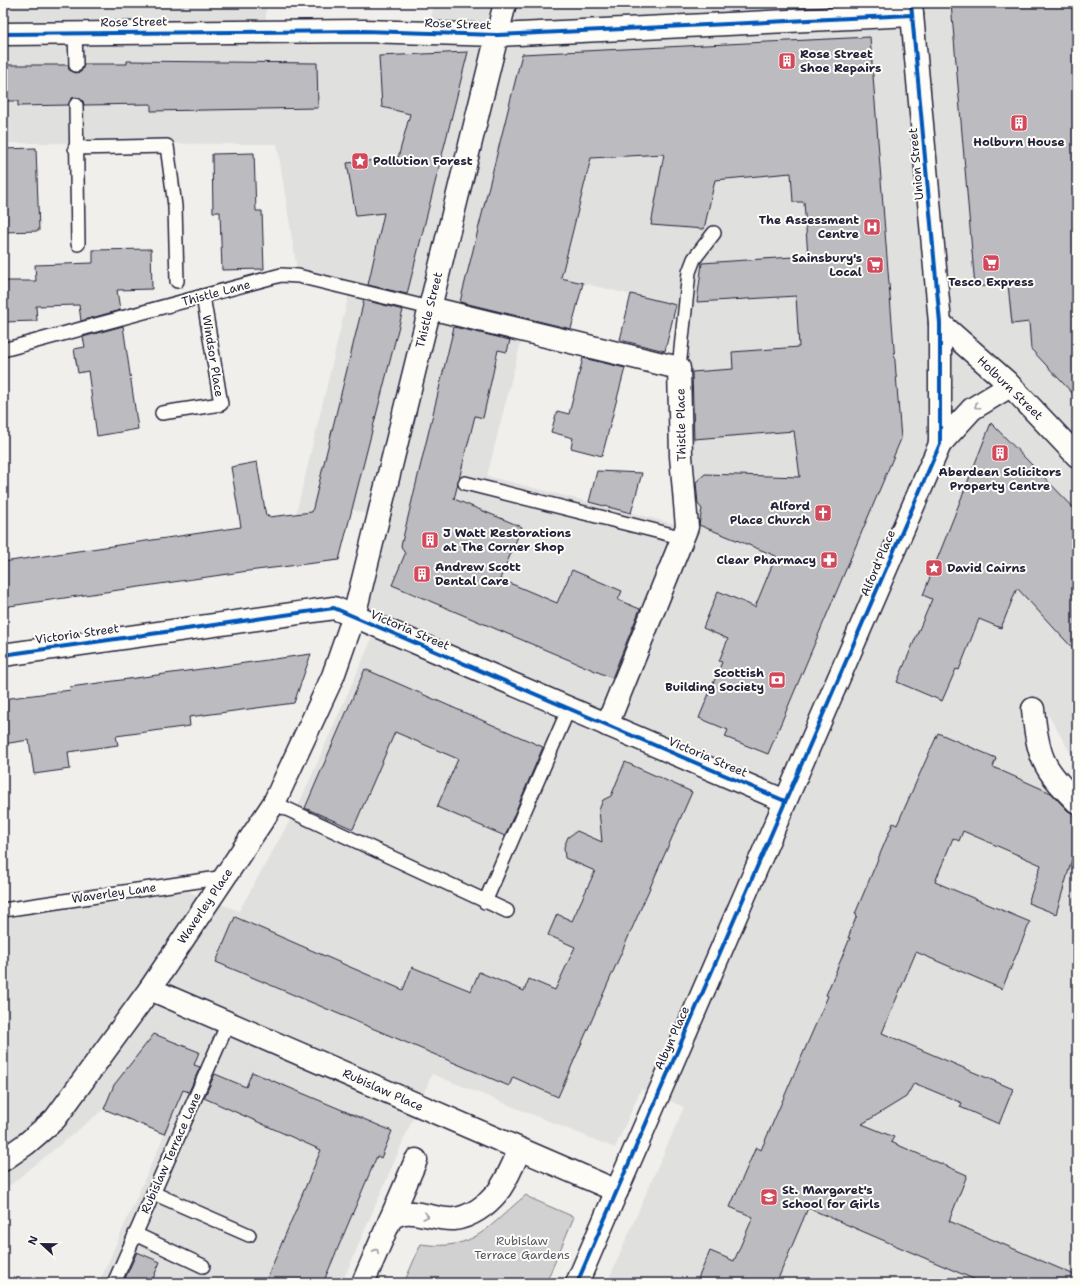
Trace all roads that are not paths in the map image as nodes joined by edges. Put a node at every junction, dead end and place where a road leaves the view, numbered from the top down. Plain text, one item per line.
1 (505, 3) edge
2 (911, 9) edge
3 (76, 33) junction
4 (3, 34) edge
5 (497, 35) junction
6 (76, 65) dead end
7 (76, 105) dead end
8 (75, 148) junction
9 (714, 233) dead end
10 (78, 244) dead end
11 (177, 281) dead end
12 (203, 296) junction
13 (430, 308) junction
14 (940, 323) junction
15 (3, 350) edge
16 (680, 368) junction
17 (1010, 386) junction
18 (162, 413) dead end
19 (940, 444) junction
20 (1077, 456) edge
21 (466, 483) dead end
22 (684, 538) junction
23 (354, 616) junction
24 (3, 655) edge
25 (569, 708) junction
26 (1033, 709) dead end
27 (607, 725) junction
28 (786, 801) junction
29 (1077, 802) edge
30 (274, 803) junction
31 (225, 877) junction
32 (485, 902) junction
33 (3, 910) edge
34 (506, 911) dead end
35 (150, 989) junction
36 (228, 1023) junction
37 (520, 1150) junction
38 (3, 1160) edge
39 (416, 1160) dead end
40 (617, 1191) junction
41 (153, 1193) junction
42 (390, 1220) junction
43 (135, 1234) junction
44 (249, 1235) dead end
45 (203, 1266) dead end
46 (114, 1283) edge
47 (363, 1283) edge
48 (577, 1283) edge

1 - 5 street, Thistle Street
2 - 5 street, Rose Street
2 - 14 street, Union Street
3 - 4 street, Rose Street
3 - 5 street, Rose Street
3 - 6 lane
5 - 13 street, Thistle Street
7 - 8 lane
8 - 10 lane
8 - 11 lane
9 - 16 lane
12 - 13 lane, Thistle Lane
12 - 15 lane, Thistle Lane
12 - 18 lane, Windsor Place
13 - 16 street
13 - 23 street, Thistle Street
14 - 17 street, Holburn Street
14 - 19 street, Alford Place
16 - 22 street, Thistle Place
17 -> 19 street
17 - 20 street, Holburn Street
19 - 28 street, Alford Place
21 - 22 lane
22 - 27 street, Thistle Place
23 - 24 street, Victoria Street
23 - 25 street, Victoria Street
23 - 30 street, Waverley Place
25 - 27 street, Victoria Street
25 - 32 lane
26 - 29 street
27 - 28 street, Victoria Street
28 - 40 street, Albyn Place
30 - 31 street, Waverley Place
30 - 32 lane
31 - 33 lane, Waverley Lane
31 - 35 street, Waverley Place
32 - 34 lane
35 - 36 street, Rubislaw Place
35 - 38 street, Waverley Place
36 - 37 street, Rubislaw Place
36 - 41 lane, Rubislaw Terrace Lane
37 - 40 street, Rubislaw Place
42 -> 37 street
39 - 42 street
40 - 48 street, Albyn Place
41 - 43 lane, Rubislaw Terrace Lane
41 - 44 lane
47 -> 42 street
43 - 45 lane
43 - 46 lane, Rubislaw Terrace Lane

